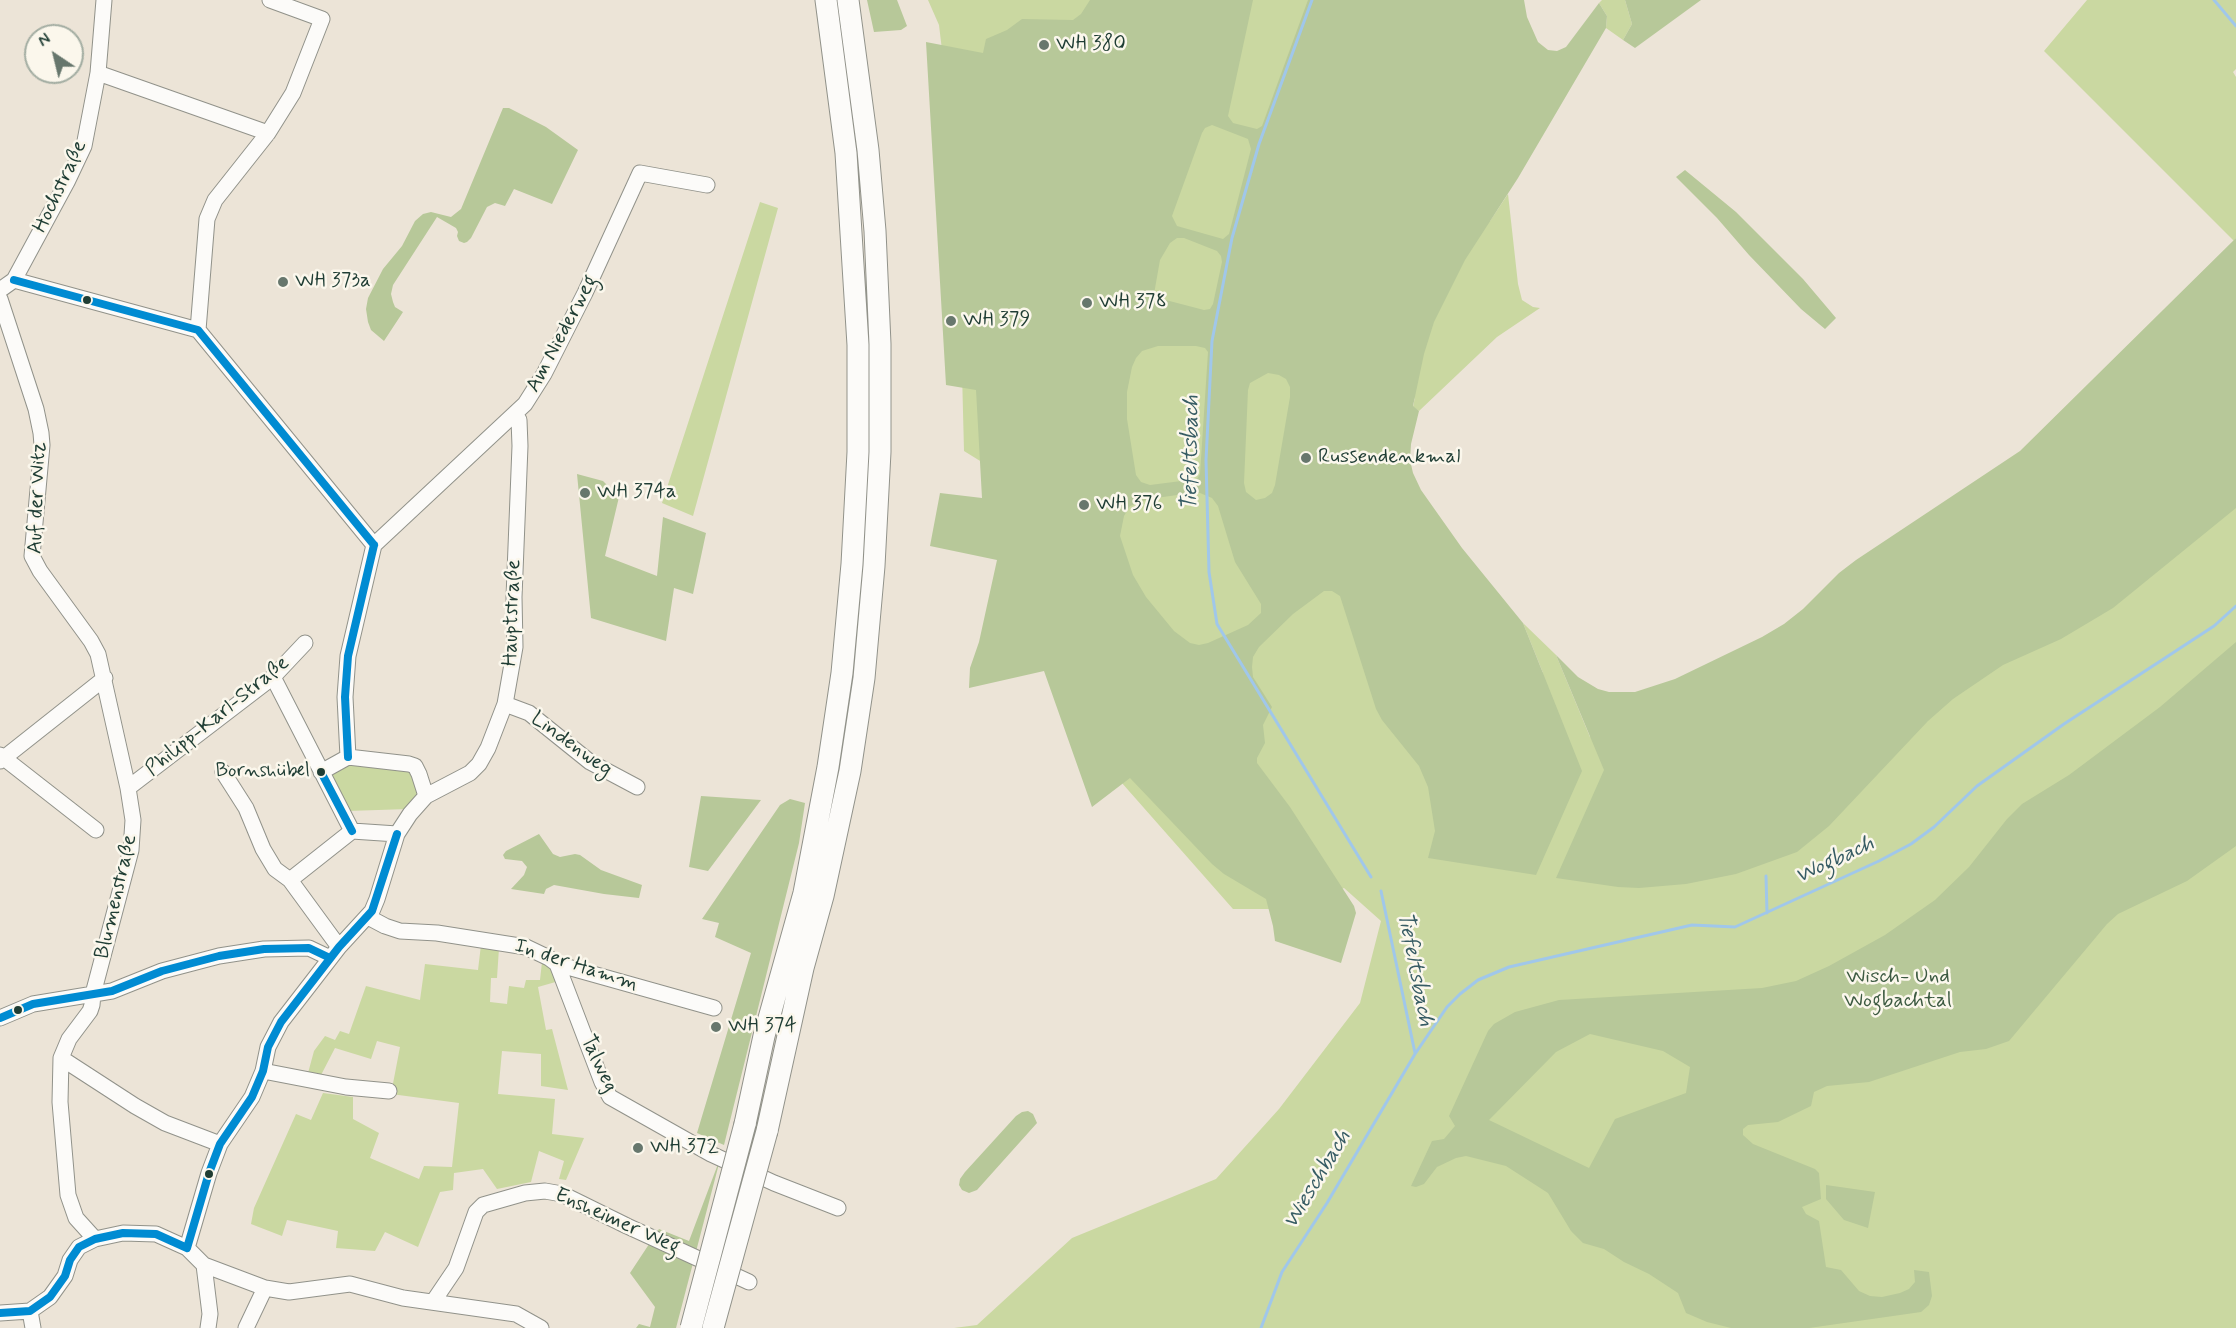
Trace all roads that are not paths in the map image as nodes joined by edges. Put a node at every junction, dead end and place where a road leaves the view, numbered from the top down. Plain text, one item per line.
1 (104, 0) edge
2 (270, 0) edge
3 (850, 9) edge
4 (828, 10) edge
5 (98, 73) junction
6 (268, 133) junction
7 (706, 185) dead end
8 (14, 280) junction
9 (0, 290) edge
10 (0, 299) edge
11 (198, 330) junction
12 (515, 414) junction
13 (374, 545) junction
14 (305, 643) dead end
15 (273, 677) junction
16 (105, 678) junction
17 (505, 704) junction
18 (348, 756) junction
19 (1, 758) edge
20 (223, 771) dead end
21 (321, 772) junction
22 (637, 787) dead end
23 (128, 788) junction
24 (426, 796) junction
25 (96, 830) dead end
26 (352, 831) junction
27 (397, 834) junction
28 (290, 880) junction
29 (368, 916) junction
30 (334, 952) junction
31 (557, 964) junction
32 (93, 994) junction
33 (714, 1008) dead end
34 (0, 1018) edge
35 (61, 1058) junction
36 (263, 1071) junction
37 (389, 1090) dead end
38 (220, 1144) junction
39 (838, 1208) dead end
40 (94, 1239) junction
41 (187, 1248) junction
42 (204, 1265) junction
43 (749, 1282) dead end
44 (265, 1288) junction
45 (432, 1302) junction
46 (30, 1311) junction
47 (0, 1313) edge
48 (33, 1328) edge
49 (208, 1328) edge
50 (246, 1328) edge
51 (541, 1328) edge
52 (691, 1328) edge
53 (713, 1328) edge

1 - 5 street, Hochstraße
2 - 6 street
3 - 53 highway, bridge
4 - 52 highway, bridge
5 - 6 street
5 - 8 street, Hochstraße
6 - 11 street
7 - 12 street, Am Niederweg
8 - 9 street, Hochstraße
8 - 11 street
10 - 16 street, Auf der Witz
11 - 13 street
12 - 13 street, Am Niederweg
12 - 17 street, Hauptstraße
13 - 18 street
14 - 15 street, Philipp-Karl-Straße
15 - 21 street
15 - 23 street, Philipp-Karl-Straße
16 - 19 street
16 - 23 street, Auf der Witz
17 - 22 street, Lindenweg
17 - 24 street, Hauptstraße
18 - 21 street
18 - 24 street
19 - 25 street
20 - 28 street
21 - 26 street
23 - 32 street, Blumenstraße
24 - 27 street, Hauptstraße
26 - 27 street
26 - 28 street
27 - 29 street, Hauptstraße
28 - 30 street
29 - 30 street, Hauptstraße
29 - 31 street, In der Hamm
30 - 32 street
30 - 36 street, Hauptstraße
31 - 33 street, In der Hamm
31 - 39 street, Talweg
32 - 34 street
32 - 35 street, Blumenstraße
35 - 38 street
35 - 40 street, Blumenstraße
36 - 37 street
36 - 38 street, Hauptstraße
38 - 41 street, Hauptstraße
40 - 41 street
40 - 46 street
41 - 42 street
42 - 44 street
42 - 49 street
43 - 45 street, Ensheimer Weg
44 - 45 street
44 - 50 street
45 - 51 street
46 - 47 street
46 - 48 street

